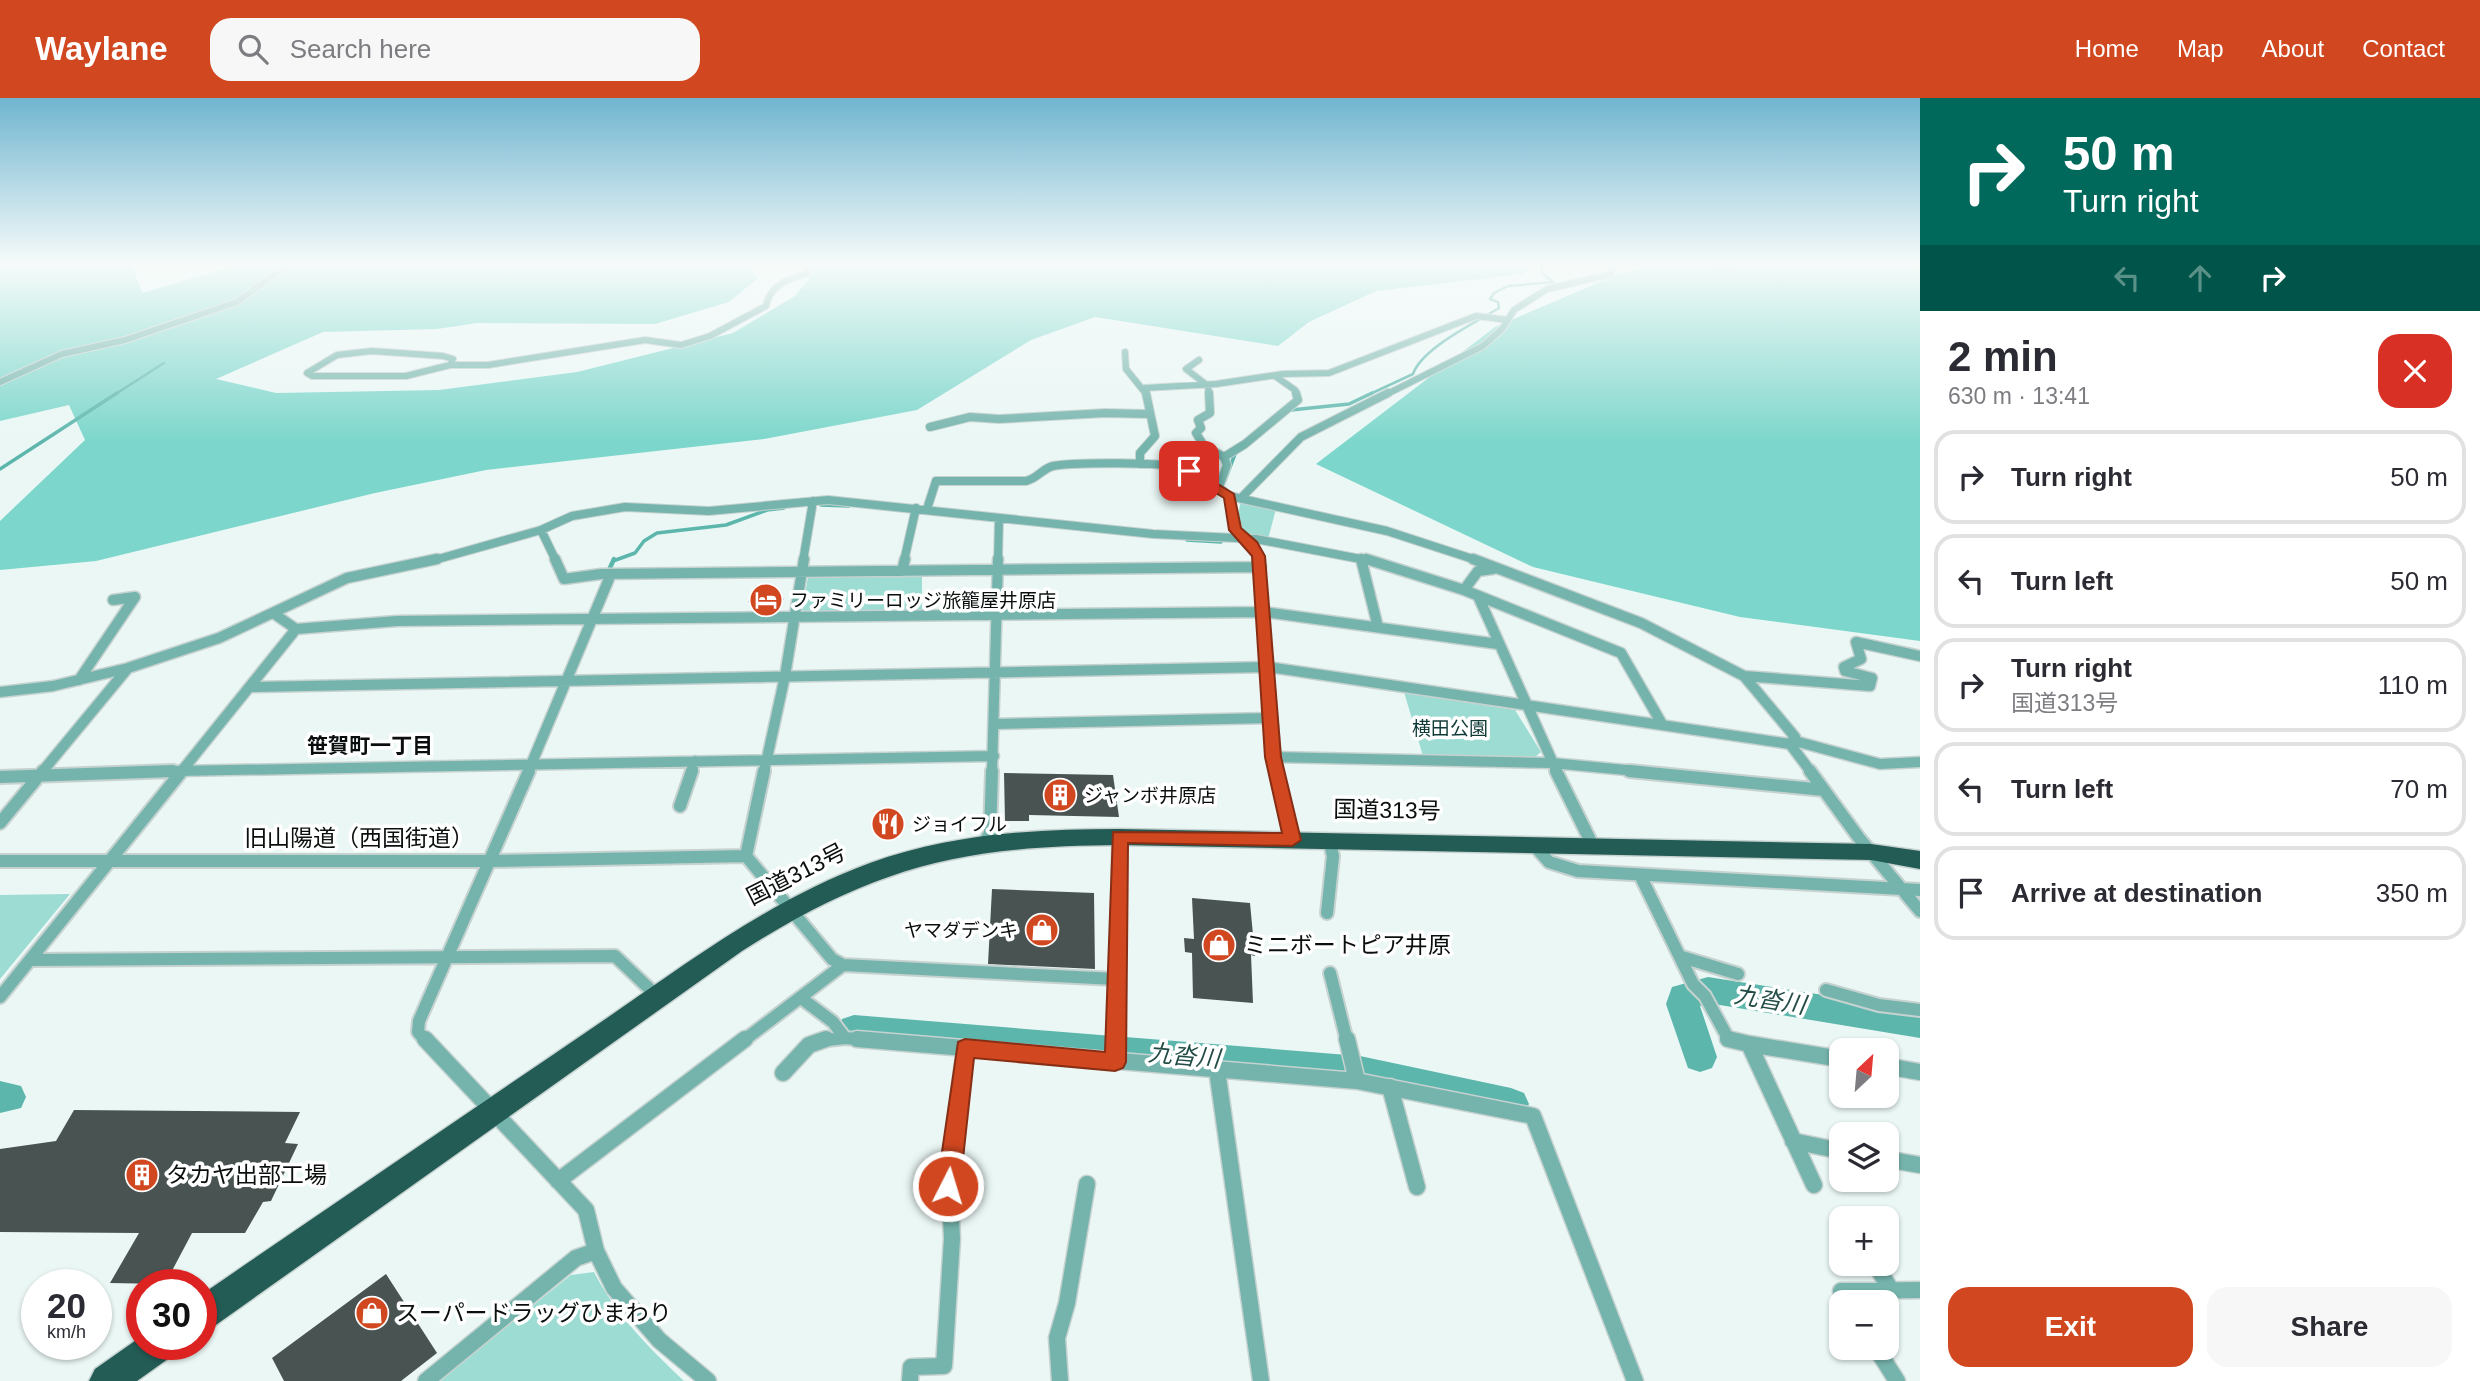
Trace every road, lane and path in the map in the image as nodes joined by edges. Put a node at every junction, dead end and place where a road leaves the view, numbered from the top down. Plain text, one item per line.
1 (173, 324) edge
2 (733, 324) edge
3 (1453, 324) edge
4 (1504, 324) edge
5 (1125, 352) dead end
6 (1199, 360) dead end
7 (450, 365) junction
8 (1275, 376) junction
9 (0, 382) edge
10 (1206, 384) junction
11 (1144, 388) junction
12 (1149, 414) junction
13 (930, 428) dead end
14 (1224, 457) junction
15 (1140, 464) junction
16 (1219, 487) junction
17 (1229, 496) junction
18 (1241, 498) junction
19 (813, 501) junction
20 (916, 508) junction
21 (926, 509) junction
22 (999, 518) junction
23 (541, 530) junction
24 (1242, 538) junction
25 (1361, 558) junction
26 (1261, 568) junction
27 (1496, 569) junction
28 (800, 571) junction
29 (902, 571) junction
30 (999, 571) junction
31 (611, 574) junction
32 (1464, 590) junction
33 (1478, 596) junction
34 (113, 600) dead end
35 (1265, 612) junction
36 (273, 613) junction
37 (997, 616) junction
38 (793, 618) junction
39 (593, 619) junction
40 (1378, 627) junction
41 (296, 629) junction
42 (1498, 644) junction
43 (1920, 656) edge
44 (1268, 667) junction
45 (128, 668) junction
46 (996, 672) junction
47 (785, 676) junction
48 (1744, 676) junction
49 (79, 680) junction
50 (566, 681) junction
51 (251, 687) junction
52 (0, 692) edge
53 (1526, 705) junction
54 (1270, 718) junction
55 (995, 724) junction
56 (1662, 724) junction
57 (1792, 742) junction
58 (994, 756) junction
59 (1273, 757) junction
60 (767, 760) junction
61 (695, 761) junction
62 (1920, 762) edge
63 (531, 763) junction
64 (1552, 763) junction
65 (184, 770) junction
66 (40, 776) junction
67 (0, 777) edge
68 (1824, 790) junction
69 (680, 806) dead end
70 (0, 823) edge
71 (1119, 837) junction
72 (1292, 840) junction
73 (1329, 840) junction
74 (985, 842) junction
75 (1534, 845) junction
76 (1593, 846) junction
77 (1920, 847) edge
78 (1871, 852) junction
79 (746, 856) junction
80 (109, 860) junction
81 (1920, 860) edge
82 (0, 861) edge
83 (491, 861) junction
84 (1640, 875) junction
85 (1904, 890) junction
86 (1920, 890) edge
87 (790, 909) junction
88 (1920, 911) edge
89 (1327, 913) dead end
90 (447, 957) junction
91 (1682, 957) junction
92 (30, 960) junction
93 (843, 965) junction
94 (1330, 972) dead end
95 (1738, 974) dead end
96 (1115, 979) junction
97 (1826, 990) dead end
98 (0, 997) edge
99 (658, 997) junction
100 (801, 998) junction
101 (1920, 1010) edge
102 (845, 1038) junction
103 (1749, 1044) junction
104 (965, 1048) junction
105 (1115, 1053) junction
106 (1829, 1057) edge
107 (1899, 1068) edge
108 (1217, 1070) junction
109 (1920, 1072) edge
110 (783, 1073) dead end
111 (1356, 1081) junction
112 (1390, 1087) junction
113 (492, 1112) junction
114 (1793, 1141) junction
115 (1829, 1148) edge
116 (1899, 1162) edge
117 (1920, 1166) edge
118 (558, 1181) junction
119 (1087, 1184) dead end
120 (1814, 1185) dead end
121 (1417, 1187) dead end
122 (596, 1251) junction
123 (1882, 1276) edge
124 (1891, 1290) edge
125 (1899, 1290) edge
126 (1920, 1290) edge
127 (217, 1304) edge
128 (137, 1360) edge
129 (1884, 1360) edge
130 (107, 1381) edge
131 (426, 1381) edge
132 (708, 1381) edge
133 (910, 1381) edge
134 (1060, 1381) edge
135 (1261, 1381) edge
136 (1634, 1381) edge
137 (1897, 1381) edge

1 - 9 street
2 - 7 street
3 - 8 street
4 - 18 street
5 - 11 street
6 - 10 street
7 - 7 street
8 - 10 street
8 - 14 street
10 - 11 street
10 - 14 street
11 - 12 street
12 - 13 street
12 - 15 street
14 - 16 street
15 - 16 street
15 - 21 street
16 - 17 street
17 - 18 street
17 - 24 street
18 - 27 street
19 - 20 street
19 - 23 street
19 - 28 street
20 - 21 street
20 - 29 street
21 - 22 street
22 - 24 street
22 - 30 street
23 - 31 street
23 - 36 street
24 - 25 street
24 - 26 street
25 - 32 street
25 - 40 street
26 - 30 street
26 - 35 street
27 - 32 street
27 - 48 street
28 - 29 street
28 - 31 street
28 - 38 street
29 - 30 street
30 - 37 street
31 - 39 street
32 - 33 street
33 - 42 street
33 - 56 street
34 - 49 street
35 - 37 street
35 - 40 street
35 - 44 street
36 - 41 street
36 - 45 street
37 - 38 street
37 - 46 street
38 - 39 street
38 - 47 street
39 - 41 street
39 - 50 street
40 - 42 street
41 - 51 street
42 - 53 street
43 - 48 street
44 - 46 street
44 - 53 street
44 - 54 street
45 - 49 street
45 - 66 street
46 - 47 street
46 - 55 street
47 - 50 street
47 - 60 street
48 - 57 street
49 - 52 street
50 - 51 street
50 - 63 street
51 - 65 street
53 - 56 street
53 - 64 street
54 - 55 street
54 - 59 street
55 - 58 street
56 - 57 street
57 - 62 street
57 - 68 street
58 - 60 street
58 - 74 street
59 - 64 street
59 - 72 street
60 - 61 street
60 - 79 street
61 - 63 street
61 - 69 street
63 - 65 street
63 - 83 street
64 - 68 street
64 - 76 street
65 - 66 street
65 - 80 street
66 - 67 street
66 - 70 street
68 - 78 street
71 - 72 highway, 国道313号
71 - 74 highway, 国道313号
71 - 96 street
72 - 73 highway, 国道313号
73 - 75 highway, 国道313号
73 - 89 street
74 - 87 highway, 国道313号
75 - 76 highway, 国道313号
75 - 84 street
76 - 78 highway, 国道313号
77 - 78 highway, 国道313号
78 - 81 highway, 国道313号
78 - 85 street
79 - 83 street
79 - 87 street
80 - 82 street, 旧山陽道（西国街道）
80 - 83 street, 旧山陽道（西国街道）
80 - 92 street
83 - 90 street, 旧山陽道（西国街道）
84 - 85 street
84 - 91 street
85 - 86 street
85 - 88 street
87 - 93 street
87 - 99 highway, 国道313号
90 - 92 street
90 - 99 street
90 - 113 street, 旧山陽道（西国街道）
91 - 95 street
91 - 103 street
92 - 98 street
93 - 96 street
93 - 100 street
94 - 111 street
96 - 105 street
97 - 101 street
99 - 113 highway, 国道313号
100 - 102 street
100 - 118 street
102 - 104 street
102 - 110 street
103 - 106 street
103 - 114 street
104 - 105 street
104 - 133 street
105 - 108 street
107 - 109 street
108 - 111 street
108 - 135 street
111 - 112 street
112 - 121 street
112 - 136 street
113 - 118 street, 旧山陽道（西国街道）
113 - 127 highway, 国道313号
114 - 115 street
114 - 120 street
116 - 117 street
118 - 122 street, 旧山陽道（西国街道）
119 - 134 street
122 - 131 street
122 - 132 street, 旧山陽道（西国街道）
123 - 124 street
125 - 126 street
128 - 130 highway
129 - 137 street

